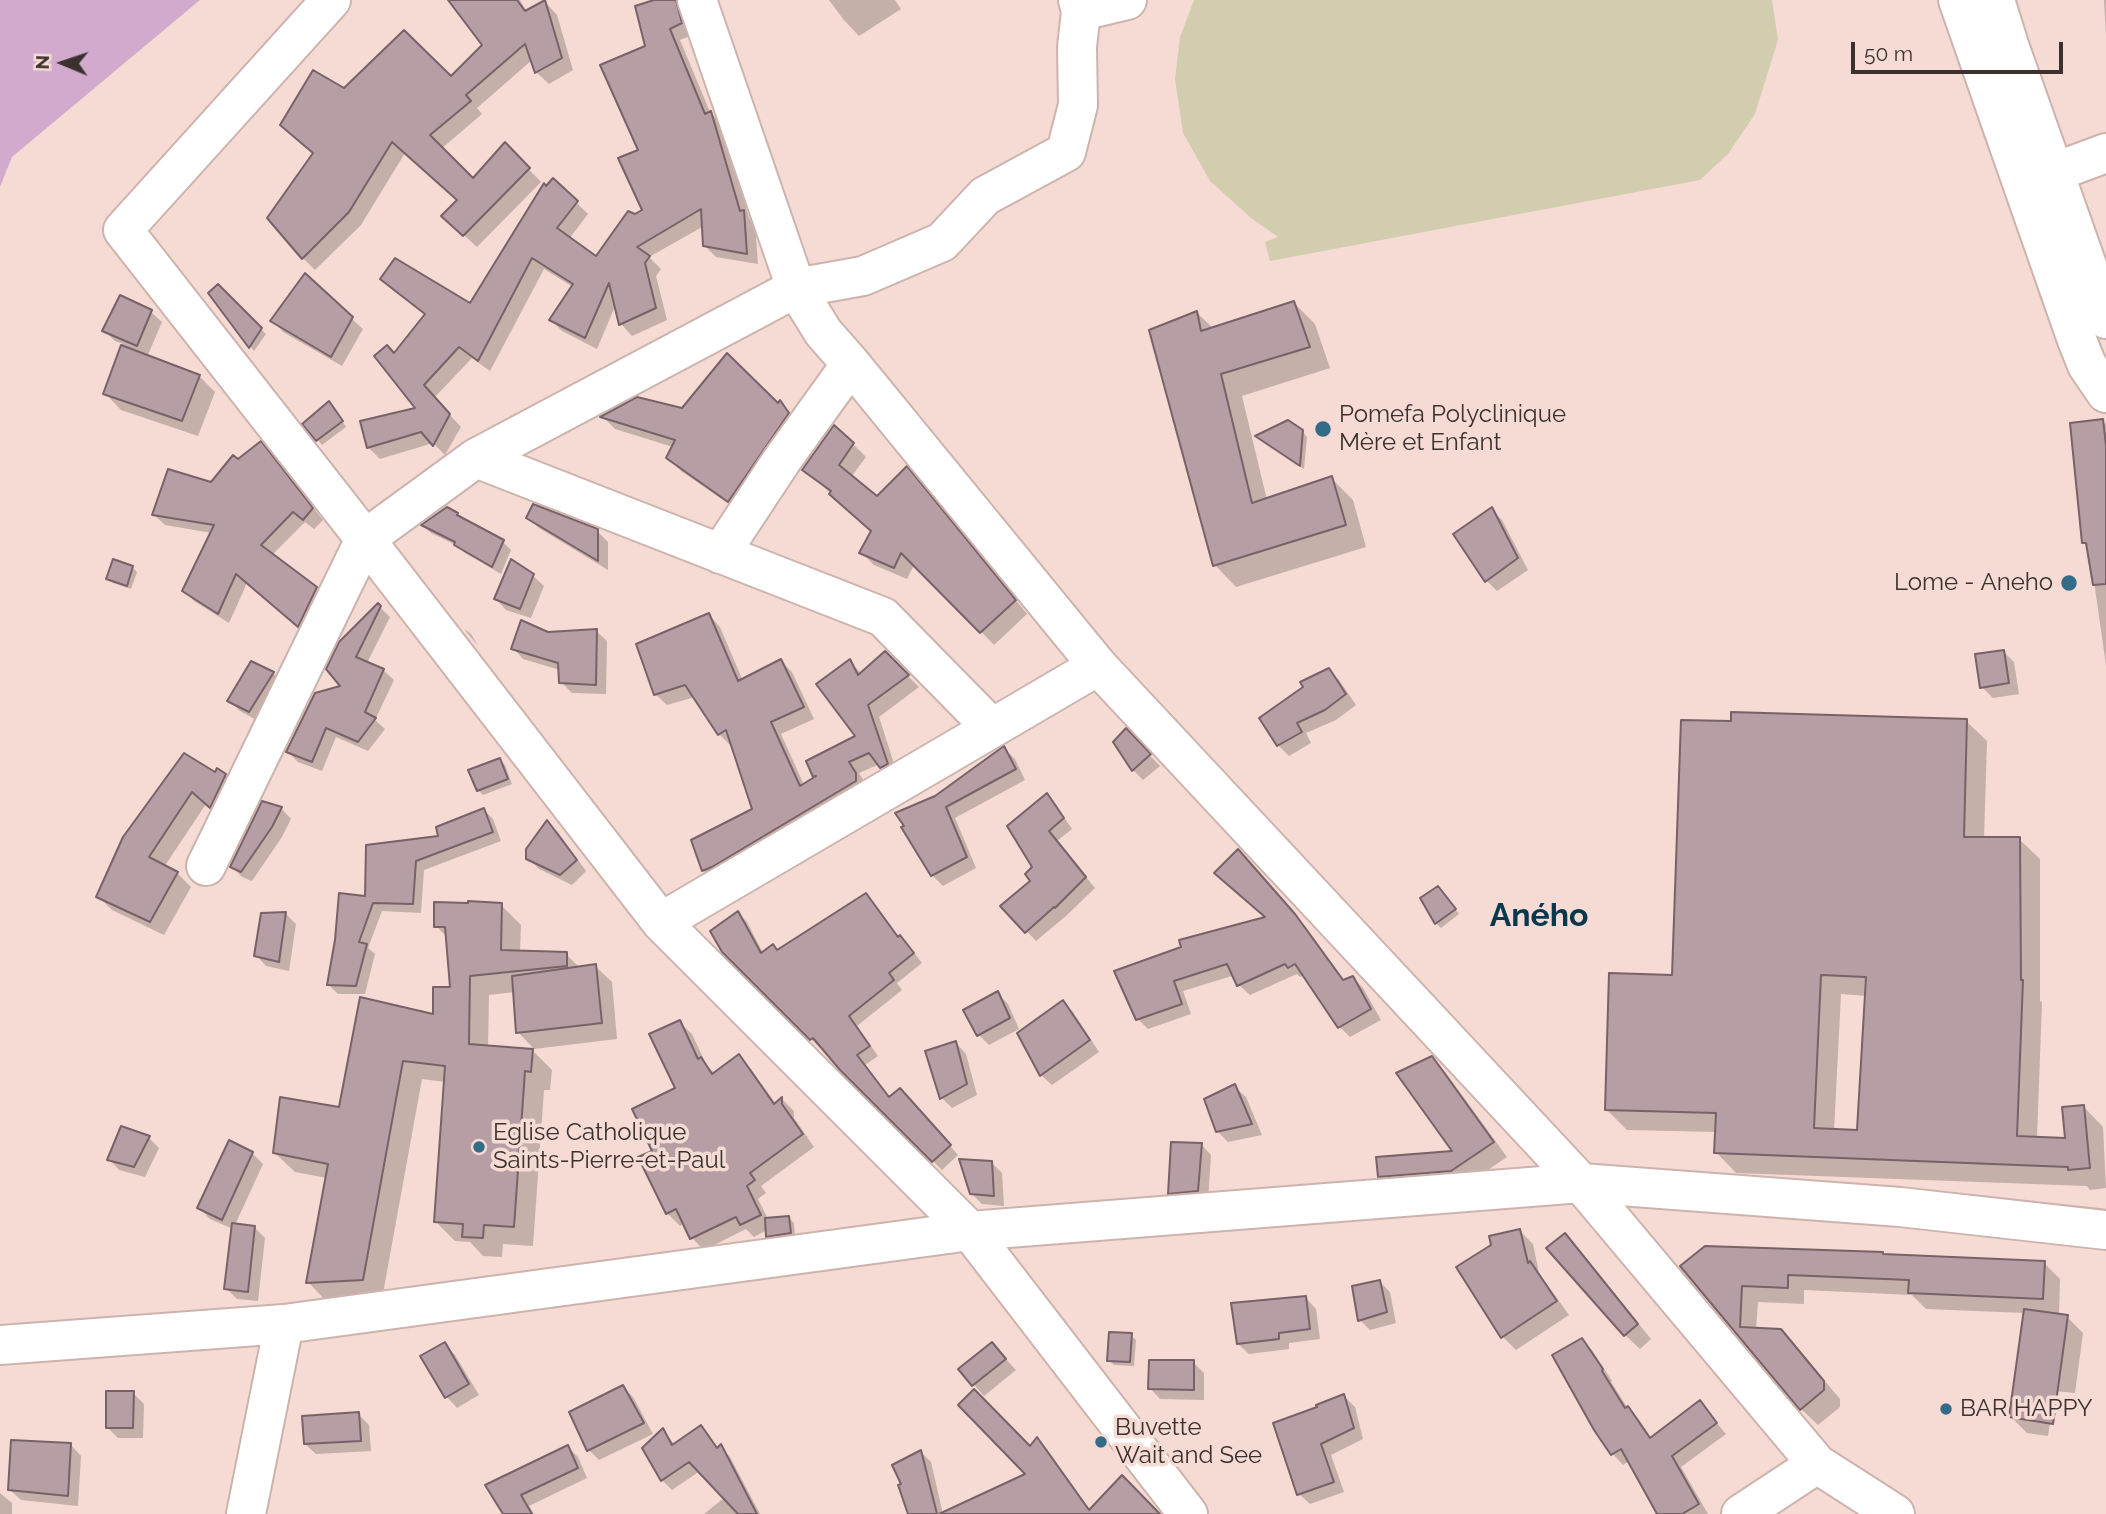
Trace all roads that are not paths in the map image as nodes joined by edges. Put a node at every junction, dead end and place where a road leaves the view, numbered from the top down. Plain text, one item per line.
1 (331, 0) edge
2 (697, 0) edge
3 (1127, 0) edge
4 (1958, 0) edge
5 (1995, 0) edge
6 (1079, 6) edge
7 (2106, 153) edge
8 (2055, 172) junction
9 (796, 288) junction
10 (2106, 319) edge
11 (851, 364) junction
12 (2106, 393) edge
13 (476, 458) junction
14 (365, 539) junction
15 (720, 554) junction
16 (1098, 666) junction
17 (991, 727) junction
18 (206, 866) dead end
19 (661, 922) junction
20 (1581, 1183) junction
21 (2106, 1230) edge
22 (970, 1231) junction
23 (284, 1324) junction
24 (0, 1345) edge
25 (1817, 1464) junction
26 (246, 1514) edge
27 (1188, 1514) edge
28 (1741, 1514) edge
29 (1895, 1514) edge

1 - 14 main road
2 - 9 main road
3 - 6 main road
4 - 12 main road
5 - 8 main road
6 - 9 main road
7 - 8 main road
8 - 10 main road
9 - 11 main road
9 - 13 main road
11 - 15 main road
11 - 16 main road
13 - 14 main road
13 - 15 main road
14 - 18 main road
14 - 19 main road
15 - 17 main road
16 - 17 main road
16 - 20 main road
17 - 19 main road
19 - 22 main road
20 - 21 main road
20 - 22 main road
20 - 25 main road
22 - 23 main road
22 - 27 main road
23 - 24 main road
23 - 26 main road
25 - 28 main road
25 - 29 main road

